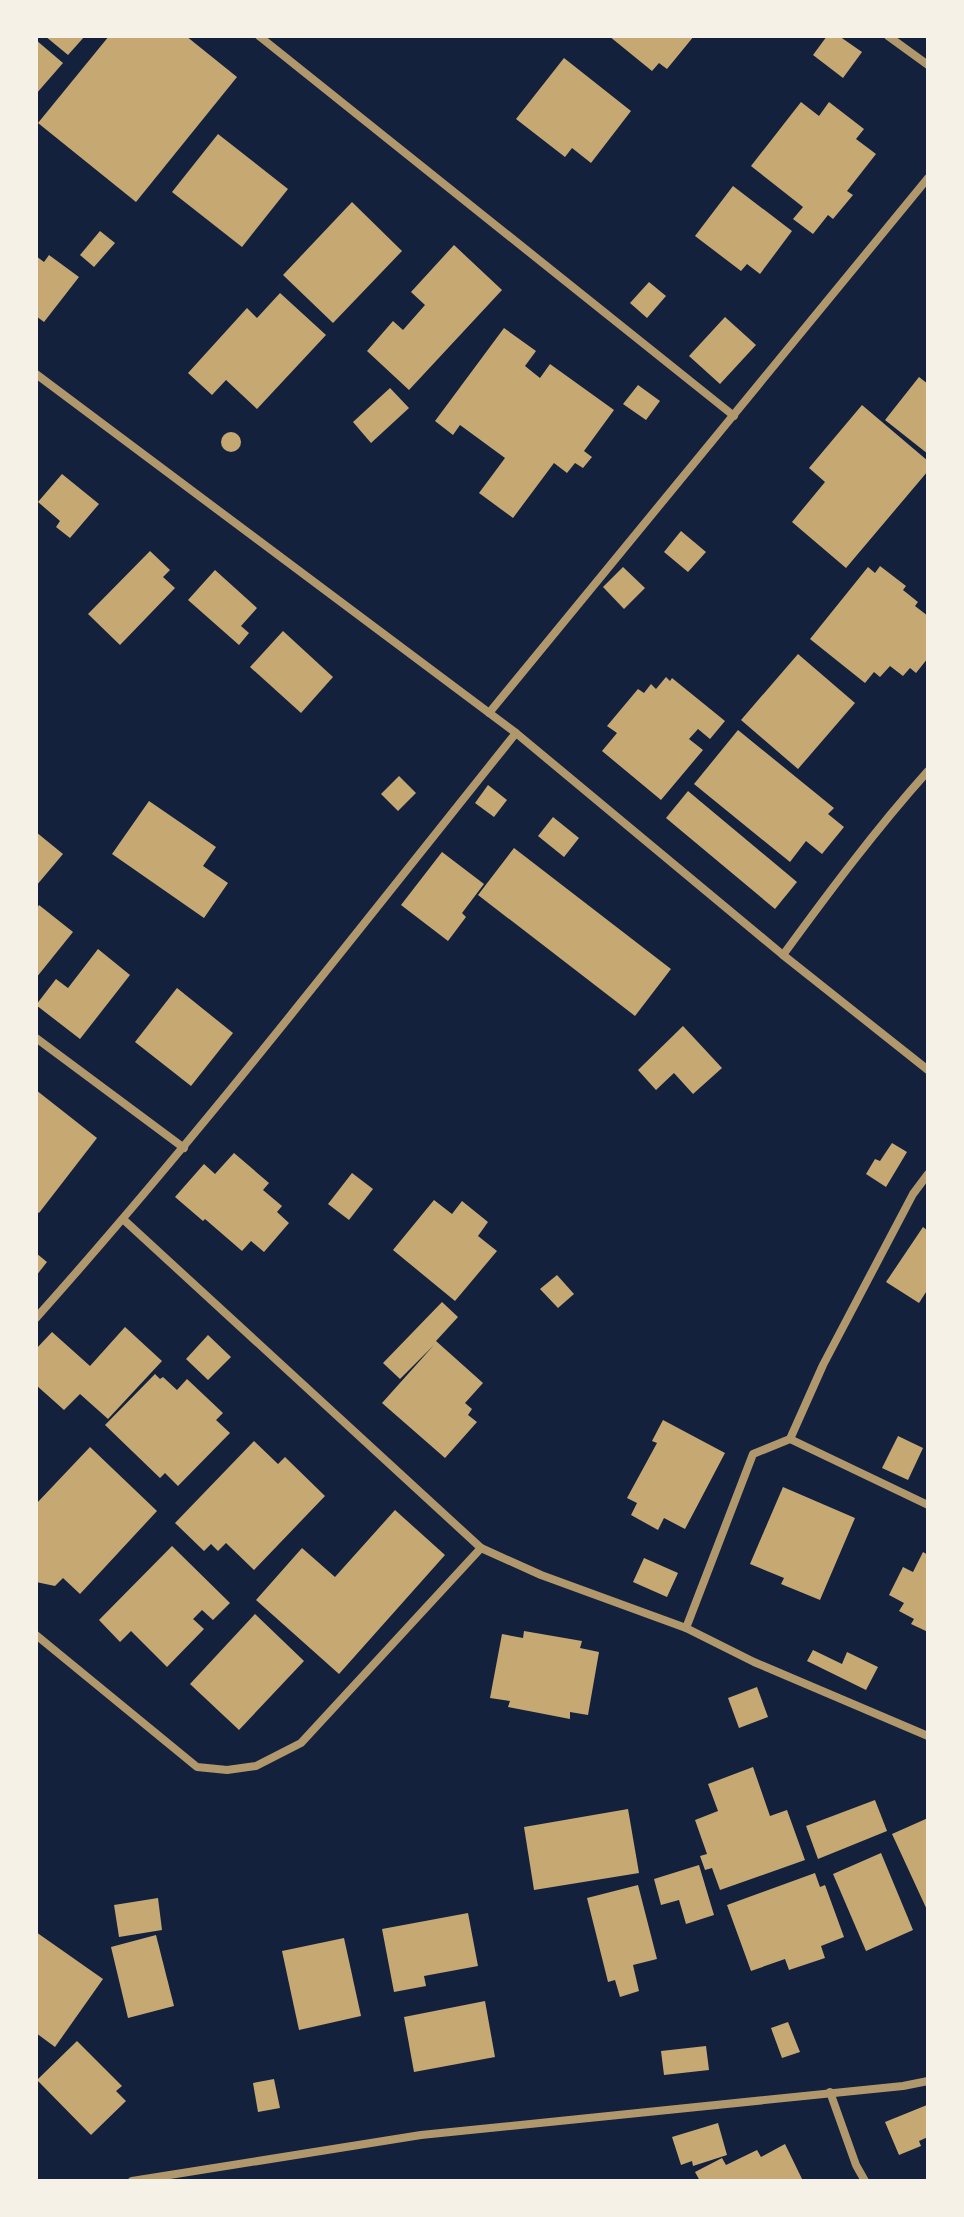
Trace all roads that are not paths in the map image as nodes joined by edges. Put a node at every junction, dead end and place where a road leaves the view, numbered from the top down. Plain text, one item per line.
1 (259, 36) edge
2 (888, 36) edge
3 (928, 65) edge
4 (928, 178) edge
5 (36, 374) edge
6 (734, 416) junction
7 (489, 713) junction
8 (516, 733) junction
9 (928, 771) edge
10 (783, 955) junction
11 (36, 1038) edge
12 (928, 1070) edge
13 (184, 1148) junction
14 (928, 1174) edge
15 (124, 1220) junction
16 (36, 1318) edge
17 (790, 1439) junction
18 (928, 1505) edge
19 (481, 1548) junction
20 (686, 1628) junction
21 (36, 1635) edge
22 (928, 1736) edge
23 (928, 2081) edge
24 (830, 2092) junction
25 (138, 2180) edge
26 (865, 2181) edge

1 - 6 street
2 - 3 street
4 - 6 street
5 - 7 street
6 - 7 street
7 - 8 street
8 - 10 street
8 - 13 street
9 - 10 street
10 - 12 street
11 - 13 street
13 - 15 street
14 - 17 street
15 - 16 street
15 - 19 street
17 - 18 street
17 - 20 street
19 - 20 street
19 - 21 street
20 - 22 street
23 - 24 street
24 - 25 street
24 - 26 street

